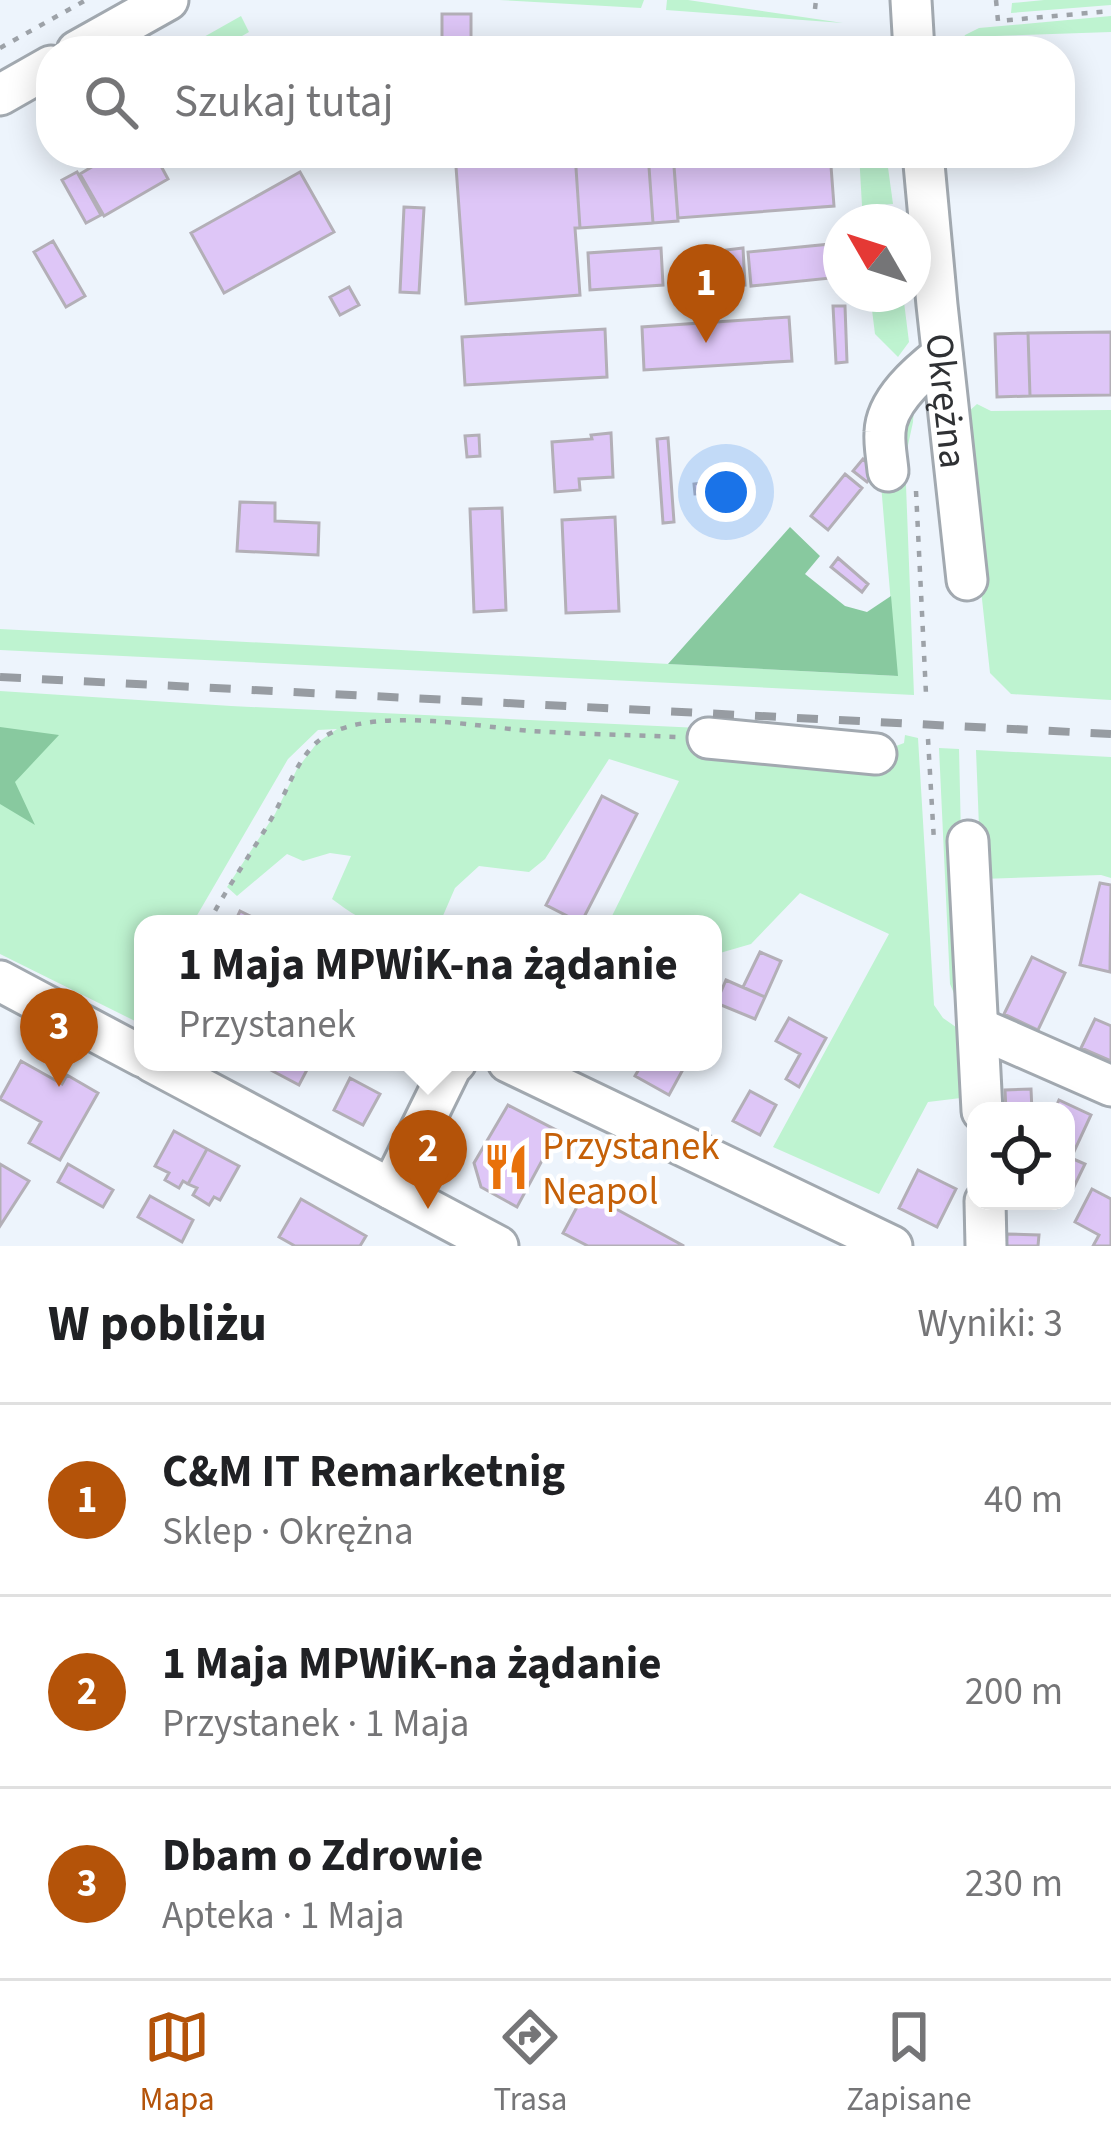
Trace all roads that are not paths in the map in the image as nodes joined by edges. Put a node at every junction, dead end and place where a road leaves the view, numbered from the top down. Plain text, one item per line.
1 (911, 0) edge
2 (159, 2) edge
3 (101, 36) edge
4 (913, 36) edge
5 (36, 75) edge
6 (0, 95) edge
7 (924, 168) edge
8 (942, 356) junction
9 (902, 479) road end
10 (967, 580) dead end
11 (708, 738) road end
12 (876, 754) dead end
13 (968, 841) dead end
14 (0, 982) edge
15 (979, 1028) junction
16 (134, 1052) edge
17 (169, 1071) edge
18 (452, 1071) edge
19 (527, 1071) edge
20 (1111, 1086) edge
21 (982, 1102) edge
22 (392, 1190) junction
23 (985, 1210) edge
24 (498, 1246) edge
25 (892, 1246) edge
26 (986, 1246) edge

1 - 4 street
2 - 3 street
5 - 6 street
7 - 8 street, Okrężna
8 - 9 street
8 - 10 street, Okrężna
11 - 12 street
13 - 15 street
14 - 16 street
15 - 20 street
15 - 21 street
17 - 22 street
18 - 22 street
19 - 25 street
22 - 24 street
23 - 26 street

